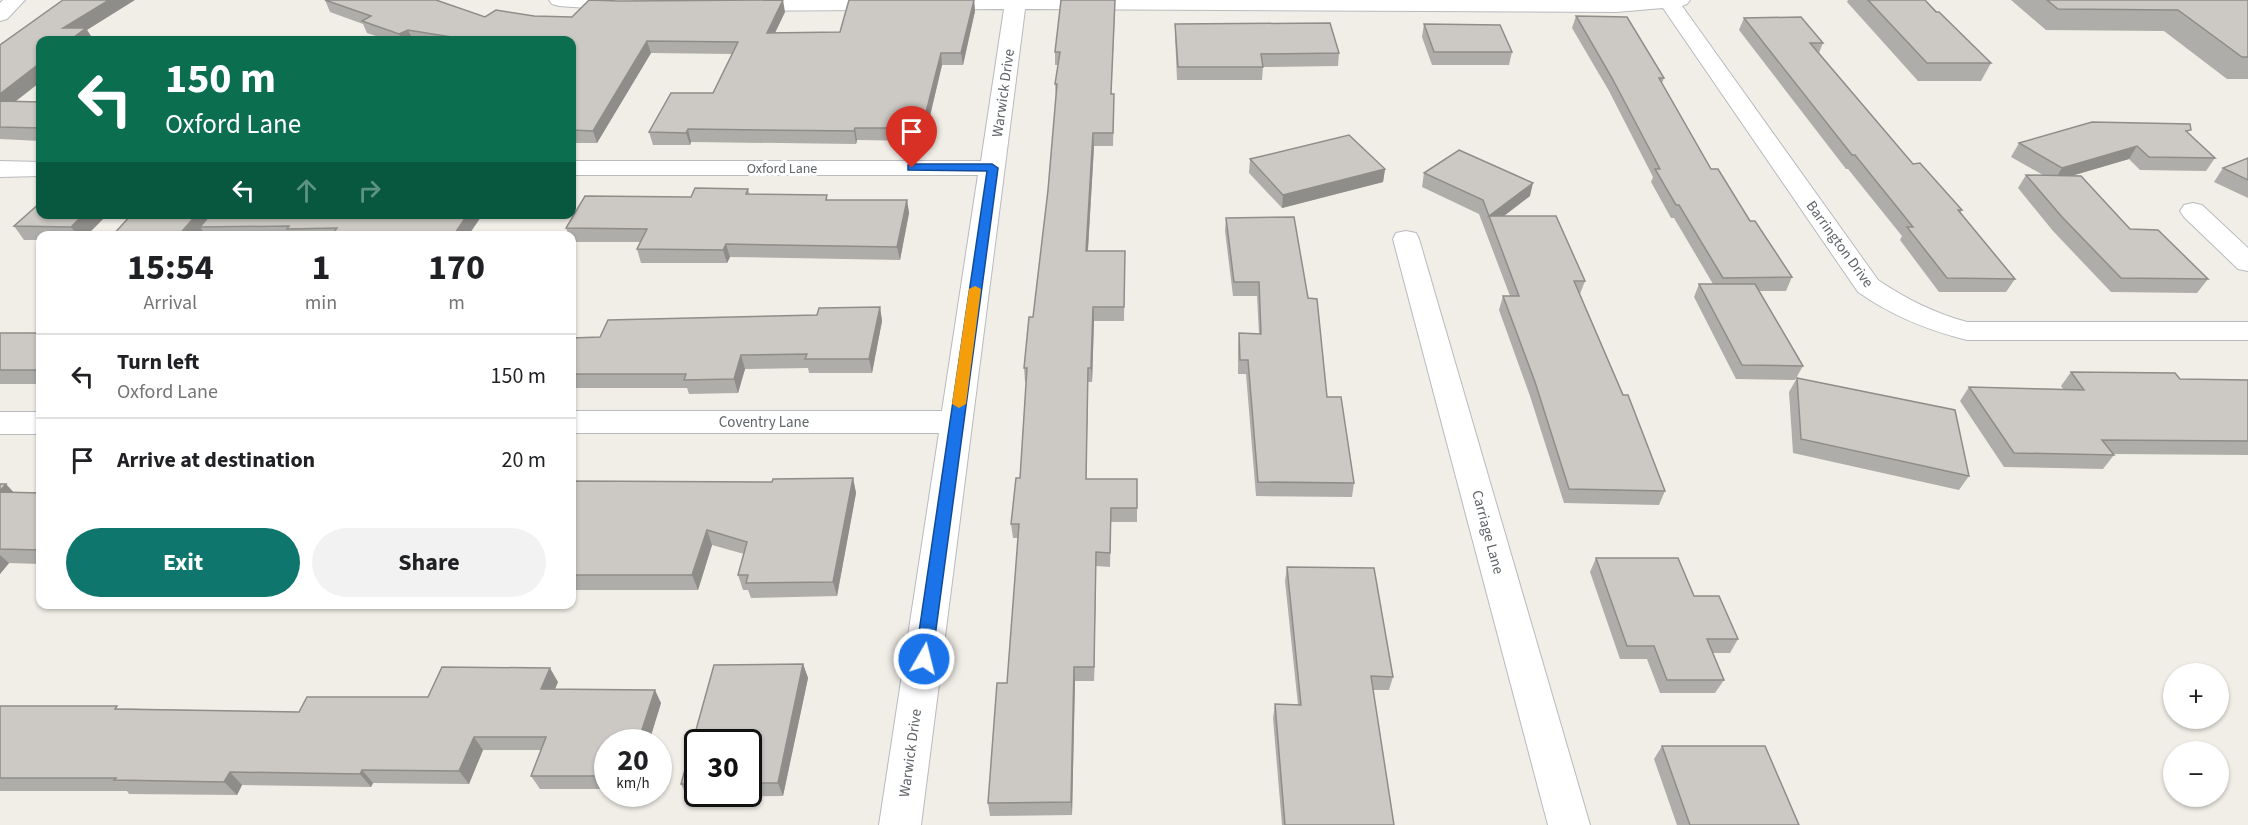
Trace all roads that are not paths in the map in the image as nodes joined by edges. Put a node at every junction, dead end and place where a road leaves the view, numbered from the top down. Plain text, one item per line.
1 (15, 0) edge
2 (559, 0) edge
3 (1675, 1) edge
4 (1015, 3) junction
5 (646, 5) edge
6 (717, 5) edge
7 (0, 15) edge
8 (576, 168) edge
9 (992, 168) junction
10 (0, 169) edge
11 (36, 169) edge
12 (2193, 211) dead end
13 (1406, 239) dead end
14 (2248, 263) edge
15 (2248, 331) edge
16 (576, 422) edge
17 (957, 422) junction
18 (0, 423) edge
19 (36, 423) edge
20 (900, 825) edge
21 (1569, 825) edge

1 - 7 street
2 - 5 street
3 - 4 street
3 - 15 street, Barrington Drive
4 - 6 street
4 - 9 street, Warwick Drive
8 - 9 street, Oxford Lane
9 - 17 street, Warwick Drive
10 - 11 street
12 - 14 street
13 - 21 street, Carriage Lane
16 - 17 street, Coventry Lane
17 - 20 street, Warwick Drive
18 - 19 street

